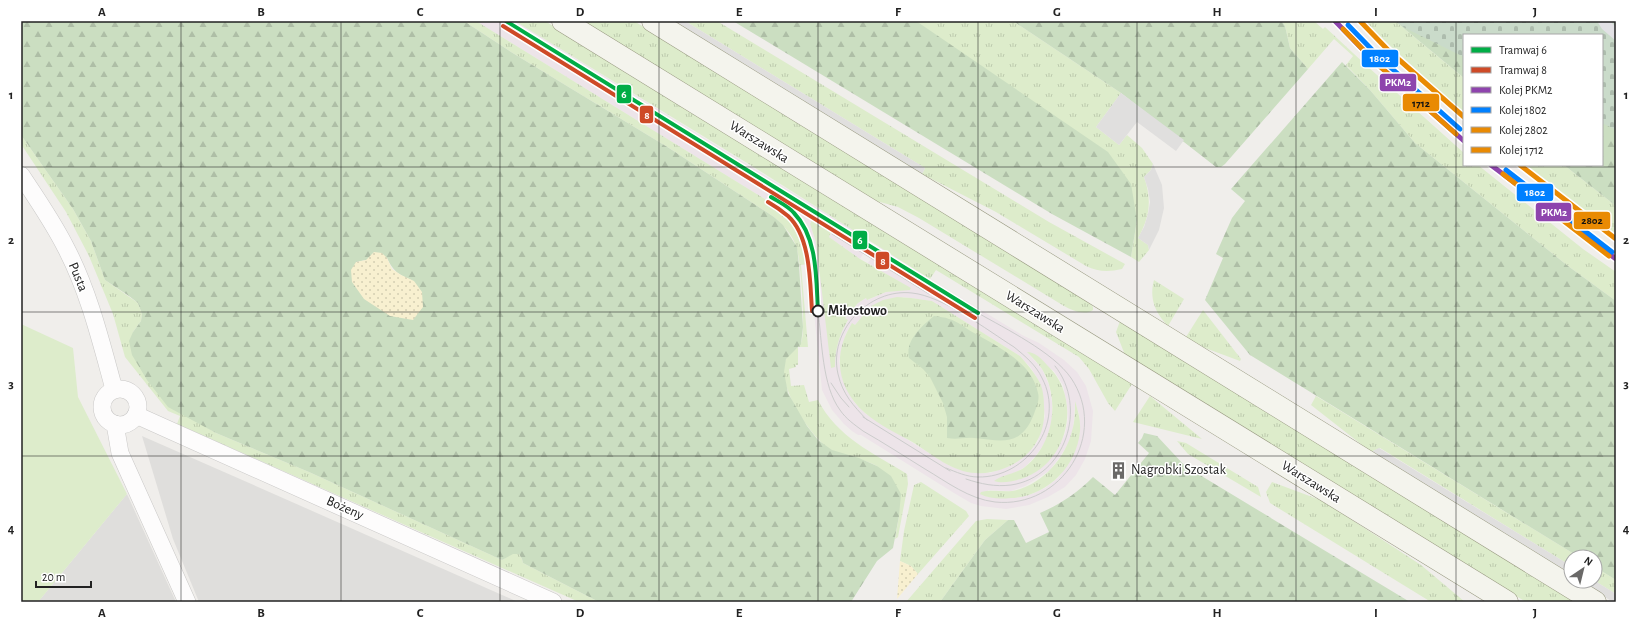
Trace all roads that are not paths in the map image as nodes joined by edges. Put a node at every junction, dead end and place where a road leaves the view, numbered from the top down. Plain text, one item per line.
1 (564, 21) edge
2 (653, 21) edge
3 (21, 175) edge
4 (114, 389) junction
5 (136, 415) junction
6 (116, 424) junction
7 (1503, 601) edge
8 (187, 602) edge
9 (554, 602) edge
10 (1595, 602) edge

1 - 7 main road, Warszawska
2 - 10 main road
3 - 4 street, Pusta
4 - 5 street
4 - 6 street
5 - 6 street
5 - 9 street, Bożeny
6 - 8 street

